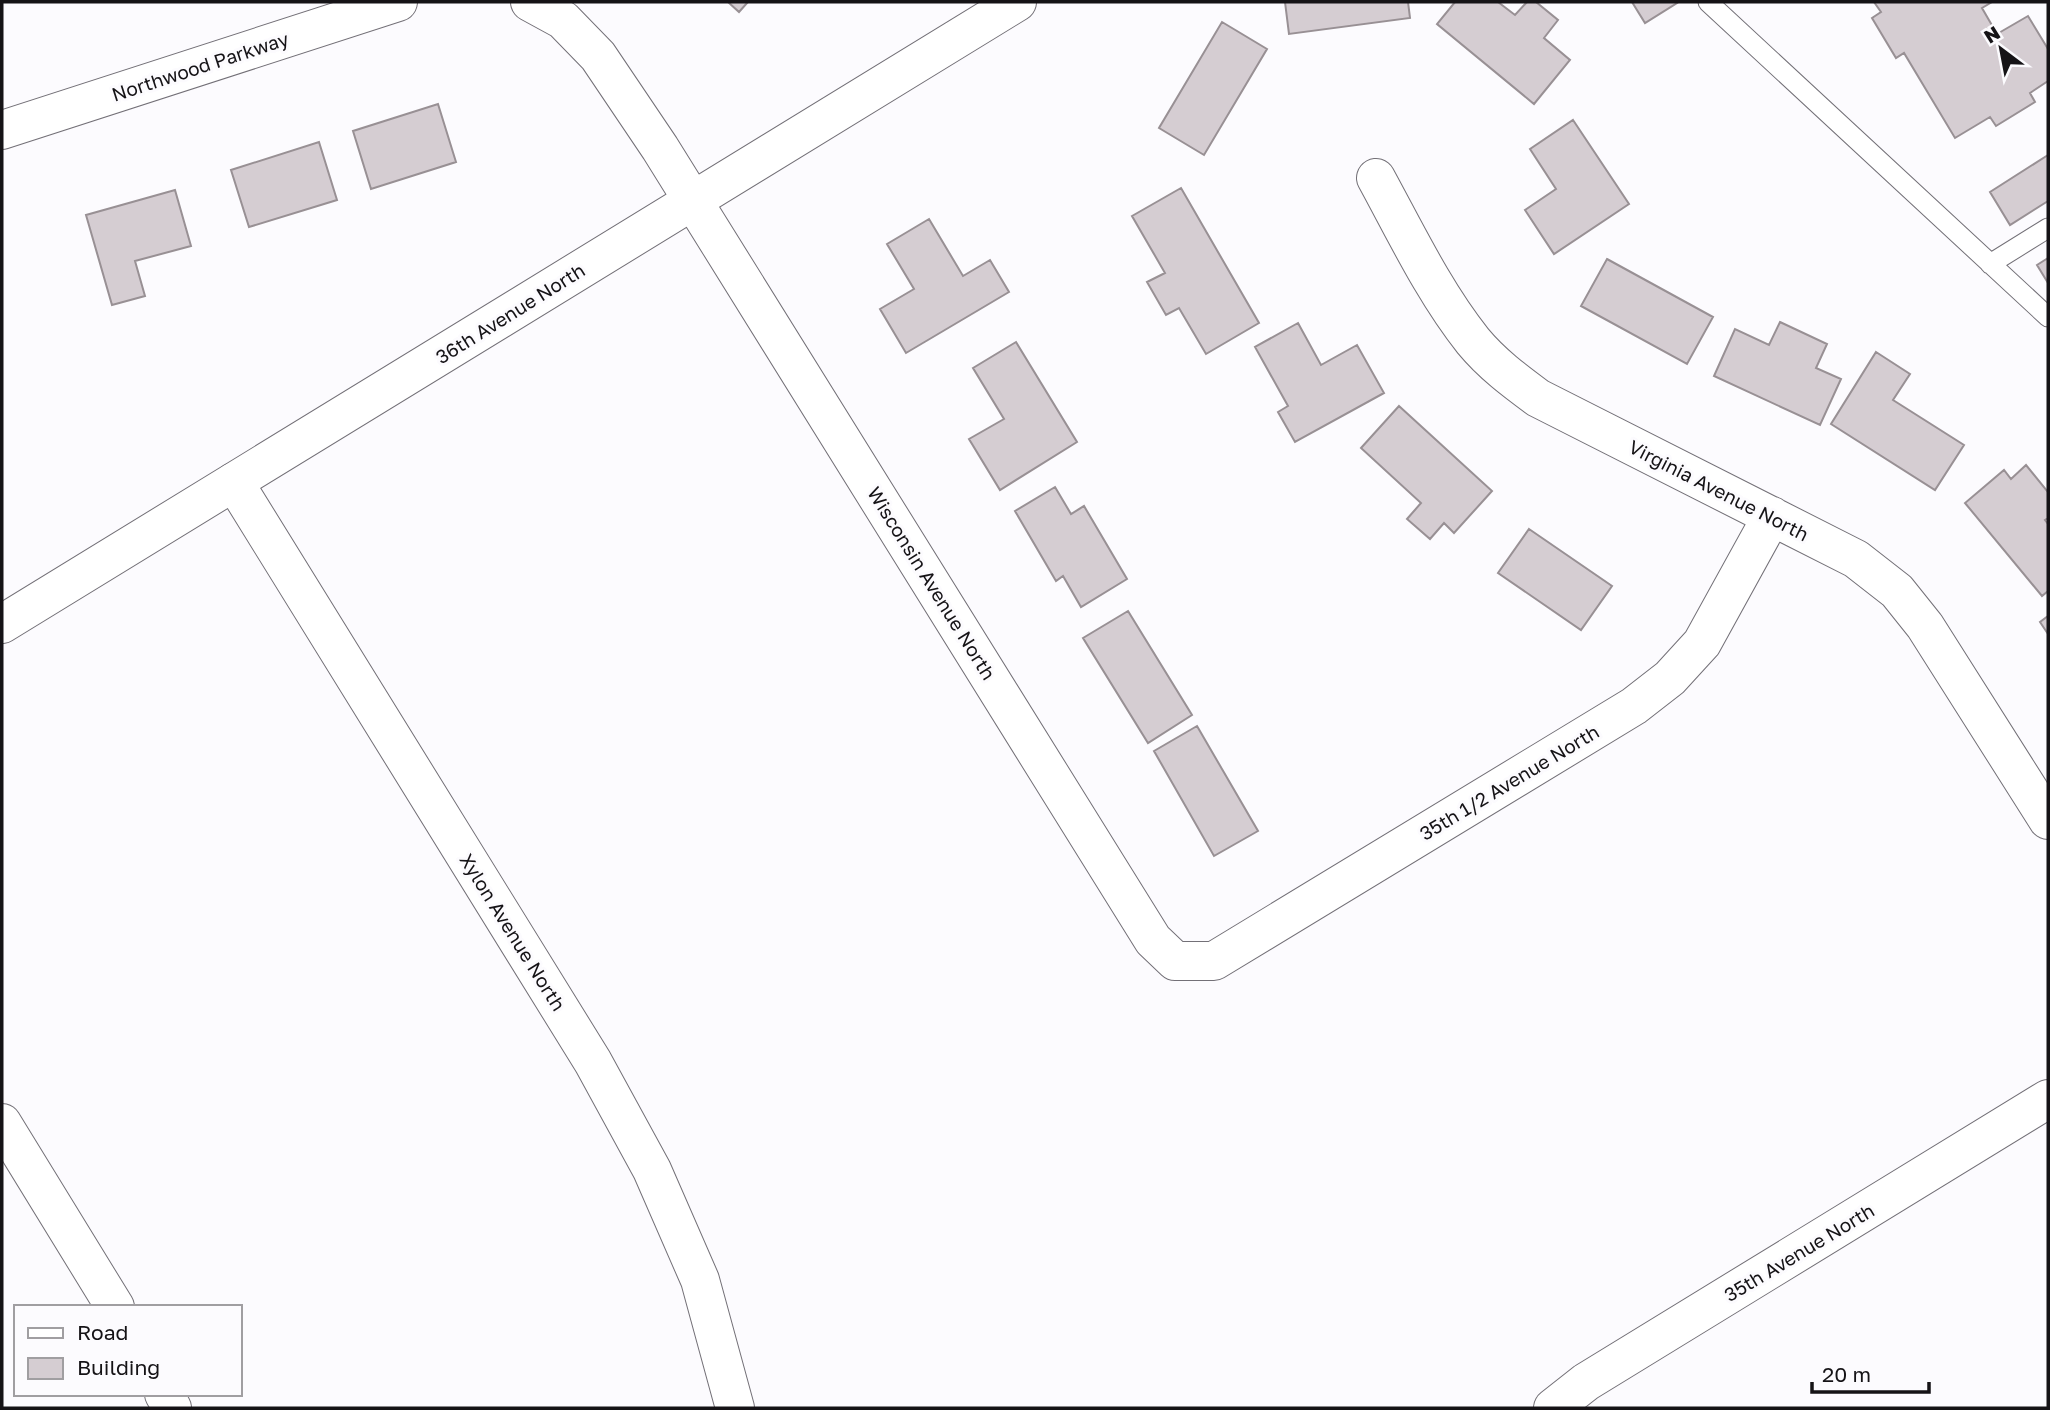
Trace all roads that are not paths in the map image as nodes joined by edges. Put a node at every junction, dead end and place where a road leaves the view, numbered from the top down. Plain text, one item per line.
1 (398, 2) edge
2 (530, 2) edge
3 (1017, 2) edge
4 (1708, 2) edge
5 (2, 130) edge
6 (1376, 178) dead end
7 (694, 200) junction
8 (2048, 228) edge
9 (1990, 264) junction
10 (2048, 317) edge
11 (234, 482) junction
12 (1772, 516) junction
13 (2, 624) edge
14 (2048, 820) edge
15 (1175, 961) joint
16 (2048, 1099) edge
17 (2, 1123) edge
18 (114, 1305) edge
19 (735, 1408) edge
20 (1553, 1408) edge

1 - 5 street, Northwood Parkway
2 - 7 street
3 - 7 street, 36th Avenue North
4 - 9 lane
6 - 12 street, Virginia Avenue North
7 - 11 street, 36th Avenue North
7 - 15 street, Wisconsin Avenue North
8 - 9 lane
9 - 10 lane
11 - 13 street, 36th Avenue North
11 - 19 street, Xylon Avenue North
12 - 14 street, Virginia Avenue North
12 - 15 street, 35th 1/2 Avenue North
16 - 20 street, 35th Avenue North
17 - 18 street

